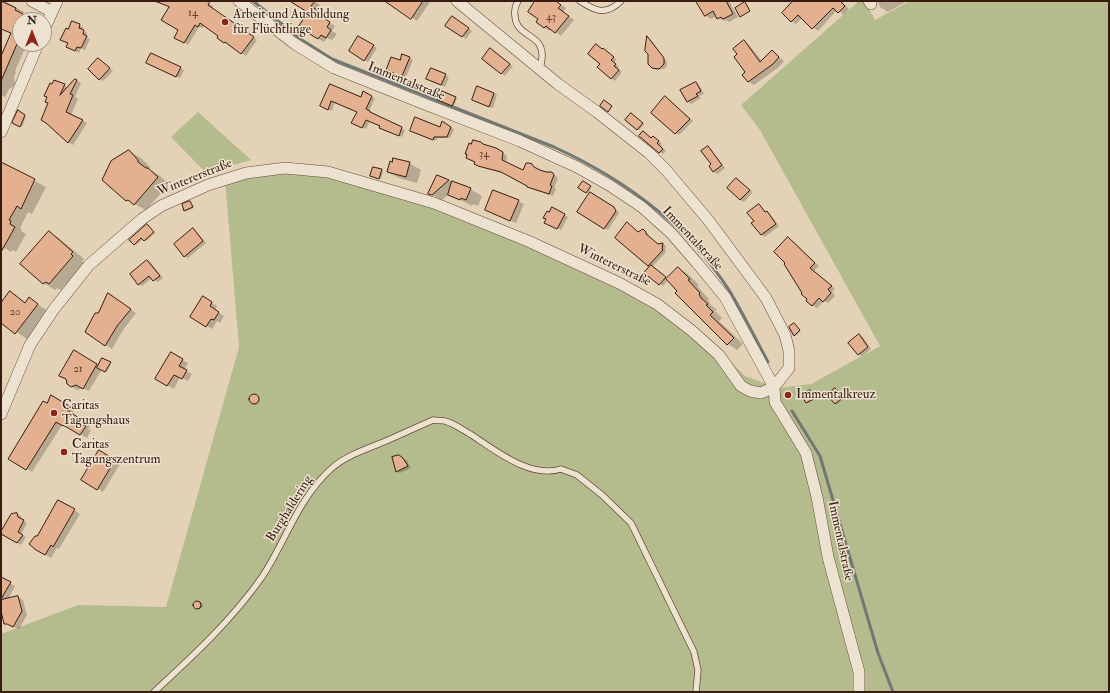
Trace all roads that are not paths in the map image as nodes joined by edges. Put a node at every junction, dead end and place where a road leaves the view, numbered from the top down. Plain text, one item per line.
1 (32, 1) edge
2 (57, 1) edge
3 (240, 1) edge
4 (457, 1) edge
5 (518, 1) edge
6 (580, 1) edge
7 (621, 1) edge
8 (52, 12) joint
9 (35, 52) edge
10 (540, 69) junction
11 (2, 129) edge
12 (774, 388) junction
13 (1, 414) edge
14 (154, 692) edge
15 (696, 692) edge
16 (859, 692) edge

1 - 8 street
2 - 8 street
3 - 12 street, Immentalstraße
4 - 10 street
5 - 10 lane
6 - 7 lane
9 - 11 street
10 - 12 street
12 - 13 street, Wintererstraße
12 - 16 street, Immentalstraße
14 - 15 lane, Burghaldering

